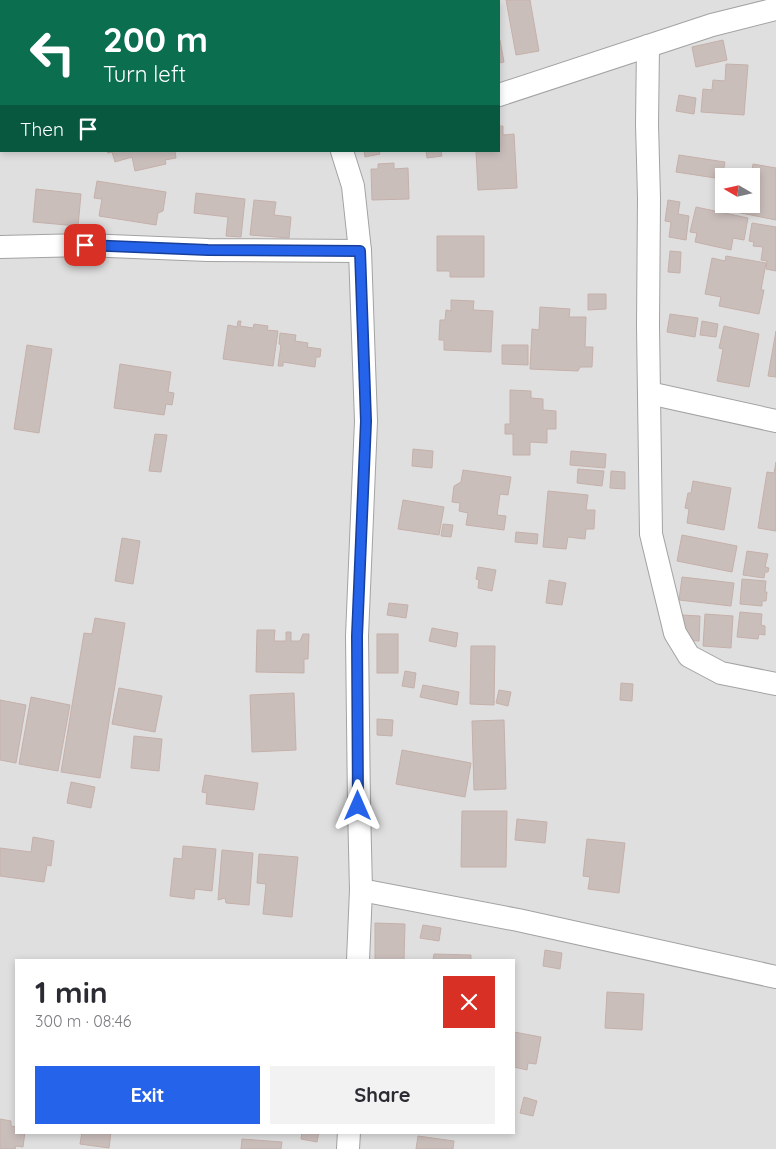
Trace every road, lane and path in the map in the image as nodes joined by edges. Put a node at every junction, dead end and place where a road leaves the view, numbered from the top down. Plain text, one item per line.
1 (776, 9) edge
2 (648, 46) junction
3 (500, 95) edge
4 (342, 152) edge
5 (0, 247) edge
6 (360, 251) junction
7 (649, 393) junction
8 (776, 420) edge
9 (776, 684) edge
10 (361, 890) junction
11 (358, 959) edge
12 (776, 977) edge
13 (349, 1134) edge
14 (348, 1149) edge

1 - 2 street
2 - 3 street
2 - 7 street
4 - 6 street
5 - 6 street
6 - 10 street
7 - 8 street
7 - 9 street
10 - 11 street
10 - 12 street
13 - 14 street

